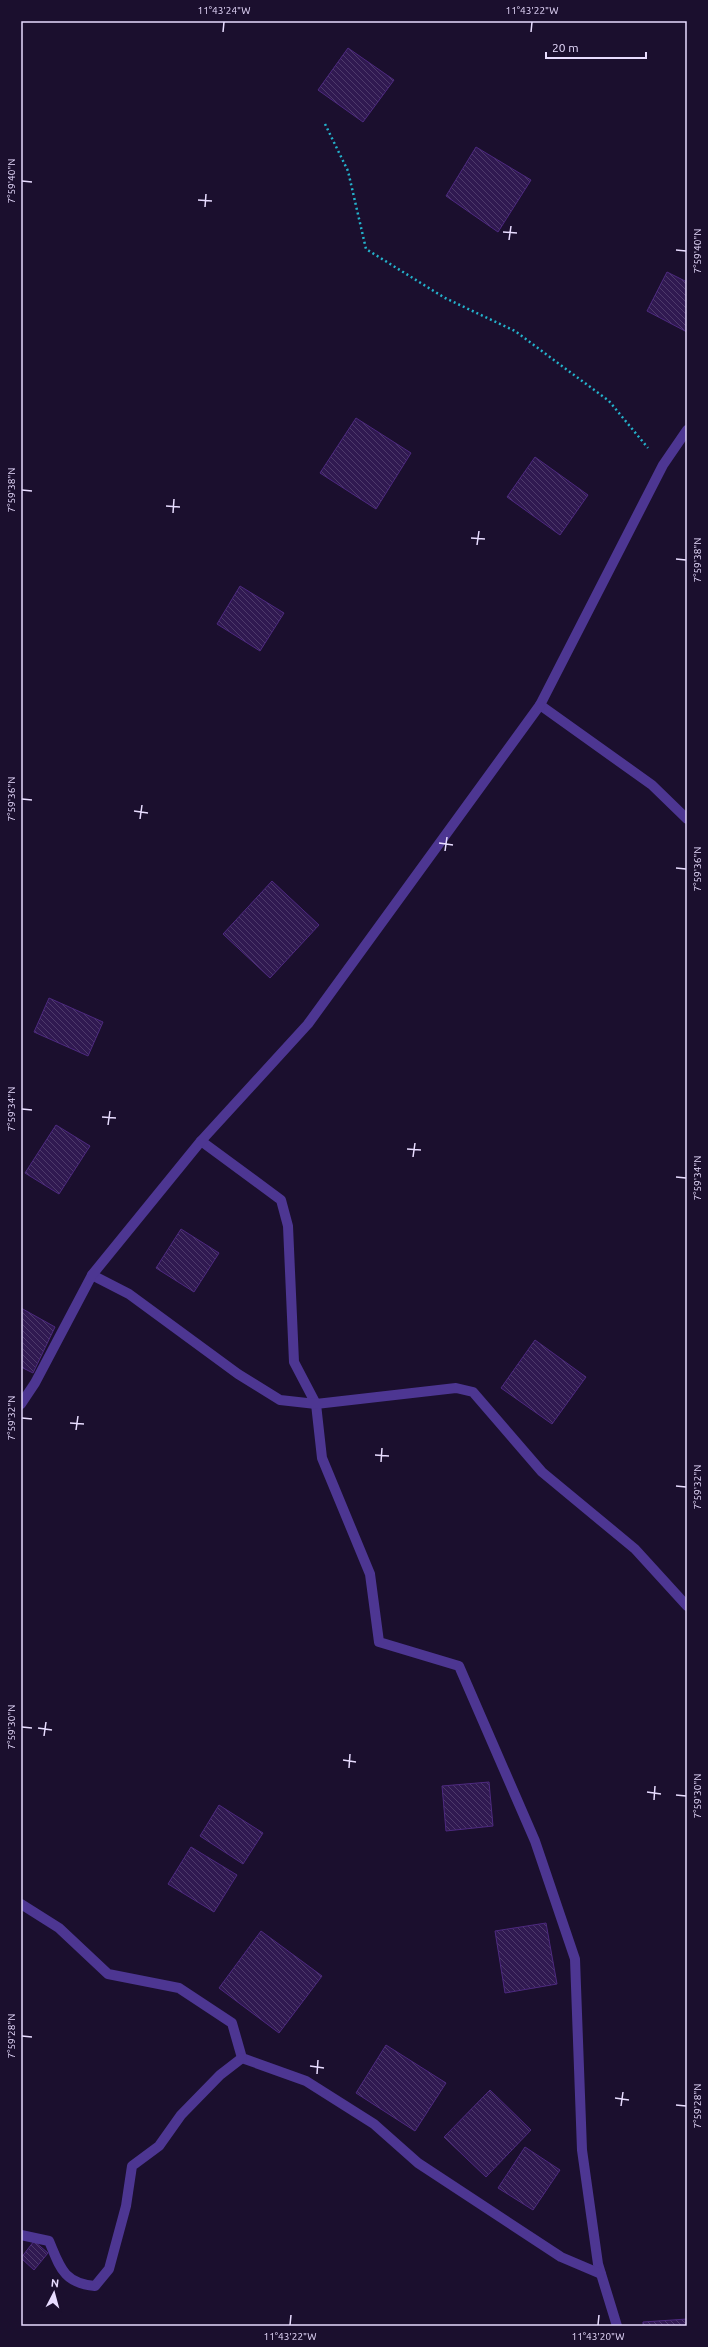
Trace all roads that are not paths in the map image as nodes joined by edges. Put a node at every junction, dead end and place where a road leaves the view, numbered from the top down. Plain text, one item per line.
1 (687, 430) edge
2 (540, 706) junction
3 (687, 819) edge
4 (201, 1140) junction
5 (92, 1275) junction
6 (21, 1404) edge
7 (316, 1404) junction
8 (687, 1606) edge
9 (21, 1904) edge
10 (242, 2058) junction
11 (21, 2234) edge
12 (601, 2274) junction
13 (617, 2326) edge

1 - 2 street
2 - 3 street
2 - 4 street
4 - 5 street
4 - 7 street
5 - 6 street
5 - 7 street
7 - 8 street
7 - 12 street
9 - 10 street
10 - 11 street
10 - 12 street
12 - 13 street

